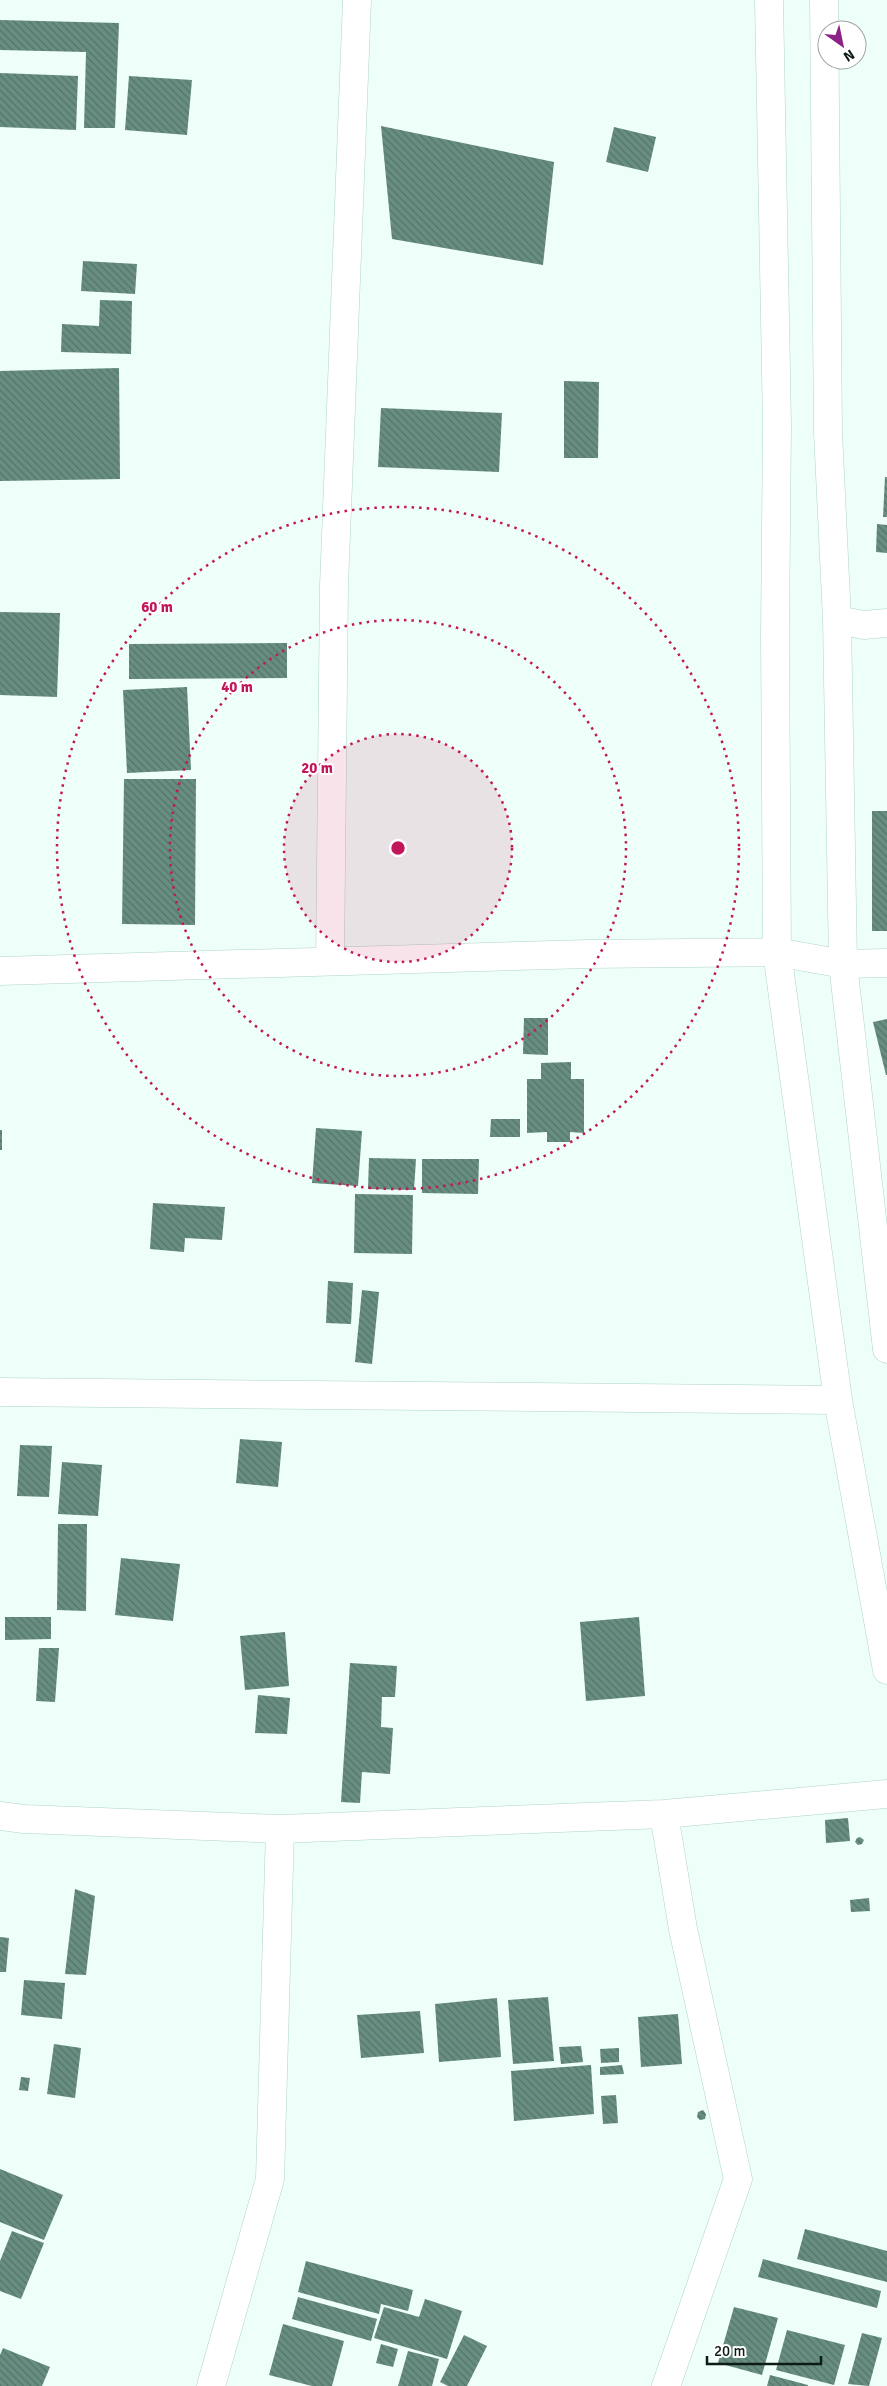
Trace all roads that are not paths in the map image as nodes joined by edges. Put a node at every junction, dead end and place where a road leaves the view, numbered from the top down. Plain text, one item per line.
1 (357, 0) edge
2 (768, 0) edge
3 (824, 0) edge
4 (837, 620) junction
5 (887, 623) edge
6 (777, 952) junction
7 (330, 962) junction
8 (887, 963) edge
9 (843, 964) junction
10 (0, 971) edge
11 (887, 1349) edge
12 (0, 1392) edge
13 (838, 1400) junction
14 (887, 1670) edge
15 (887, 1794) edge
16 (664, 1814) junction
17 (0, 1816) edge
18 (280, 1829) junction
19 (211, 2386) edge
20 (666, 2386) edge

1 - 7 street
2 - 6 street
3 - 4 street
4 - 5 street
4 - 9 street
6 - 7 street
6 - 9 street
6 - 13 street
7 - 10 street
8 - 9 street
9 - 11 street
12 - 13 street
13 - 14 street
15 - 16 street
16 - 18 street
16 - 20 street
17 - 18 street
18 - 19 street

